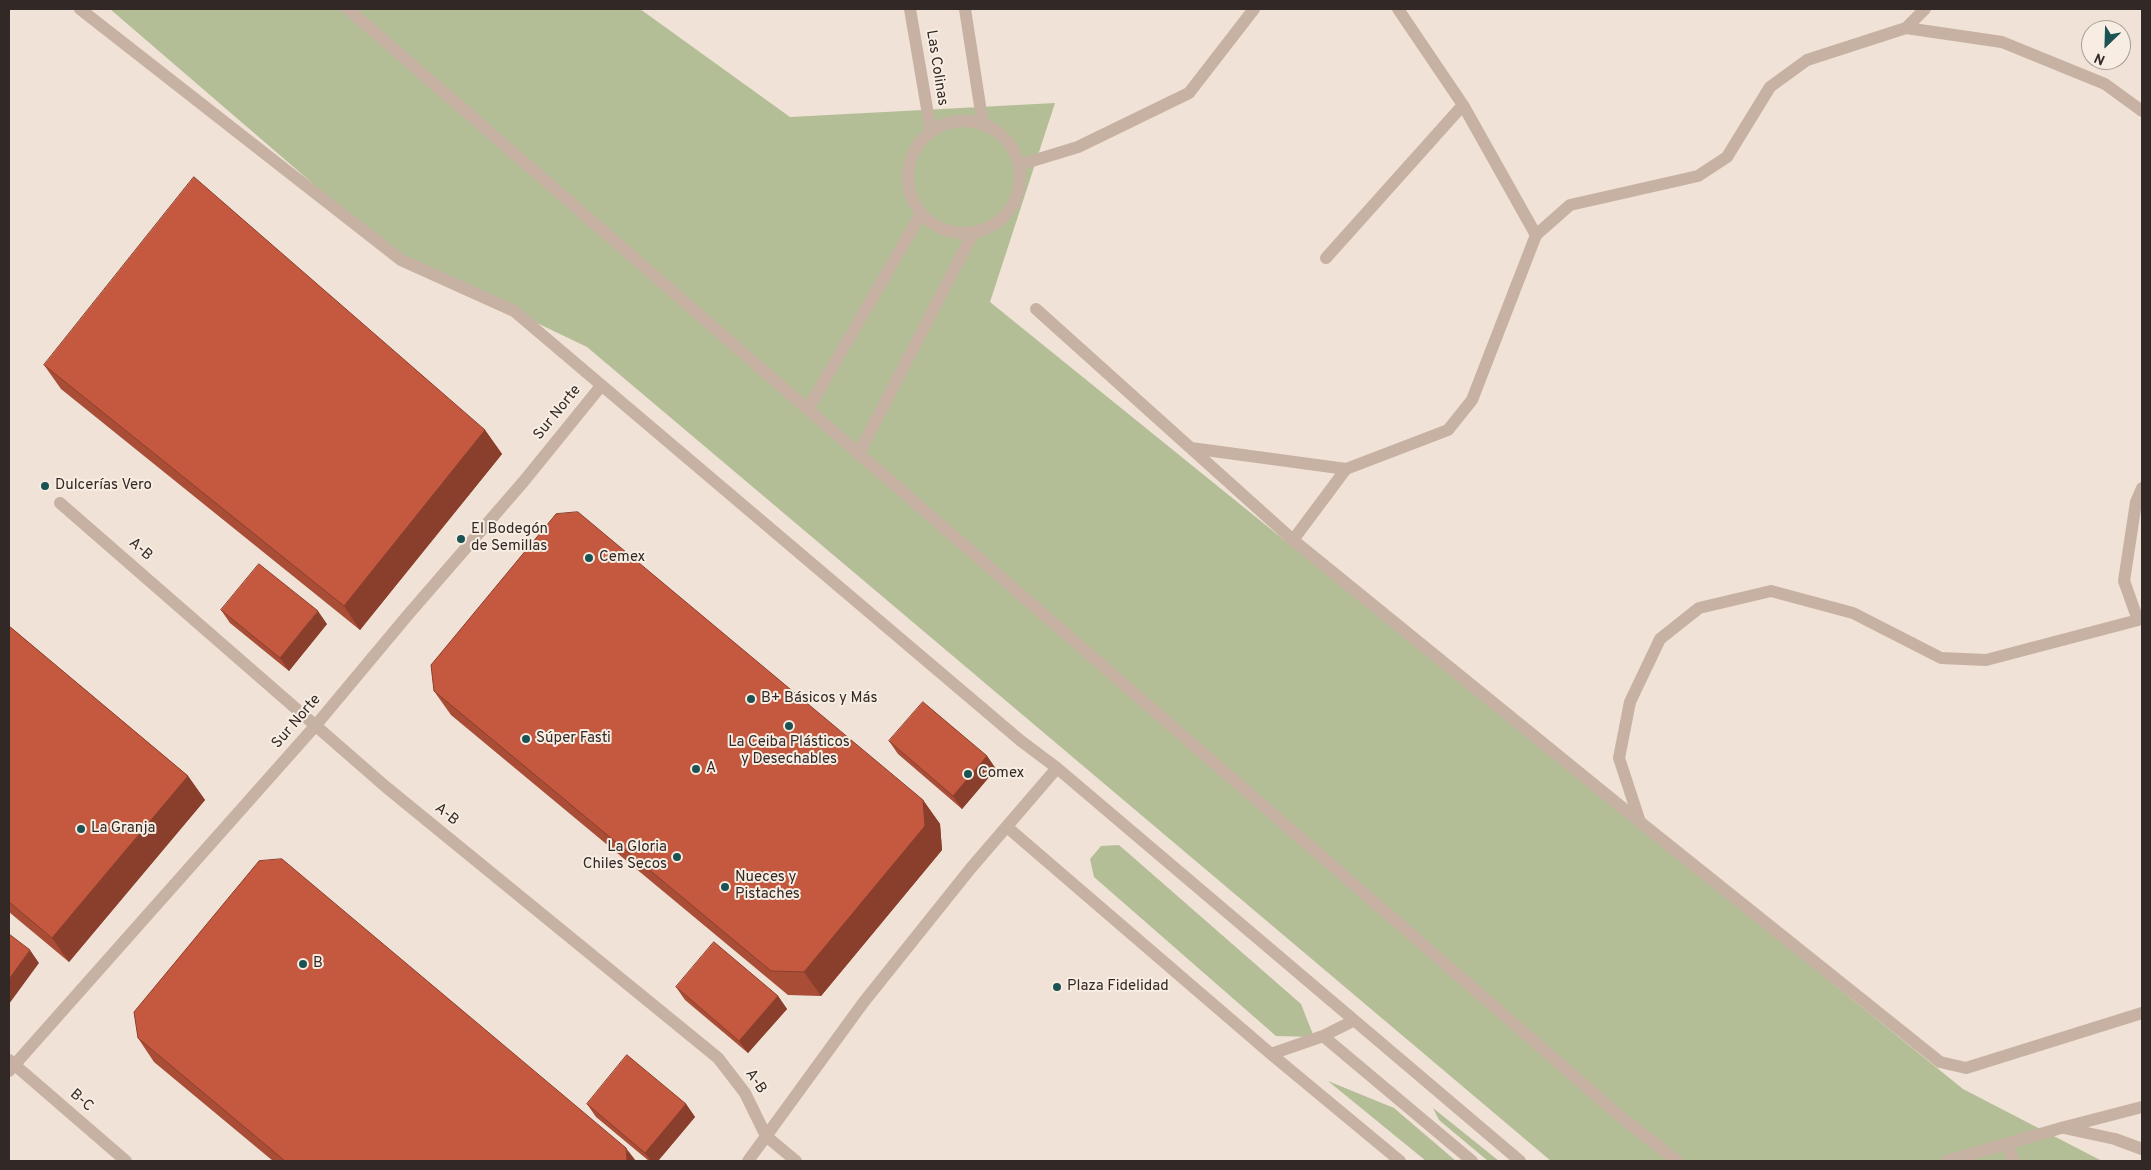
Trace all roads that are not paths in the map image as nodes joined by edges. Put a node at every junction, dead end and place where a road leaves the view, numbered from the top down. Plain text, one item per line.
1 (80, 9) edge
2 (348, 9) edge
3 (910, 9) edge
4 (966, 9) edge
5 (1254, 9) edge
6 (1398, 9) edge
7 (1925, 9) edge
8 (1906, 28) junction
9 (1464, 105) junction
10 (2142, 111) edge
11 (983, 125) junction
12 (930, 132) junction
13 (1019, 165) junction
14 (921, 214) junction
15 (973, 233) junction
16 (1536, 235) junction
17 (1326, 258) dead end
18 (1036, 309) dead end
19 (601, 386) junction
20 (808, 409) junction
21 (1191, 448) junction
22 (859, 453) junction
23 (1346, 469) junction
24 (2142, 488) edge
25 (60, 503) dead end
26 (1293, 540) junction
27 (2140, 619) edge
28 (316, 725) junction
29 (1056, 768) junction
30 (1640, 822) junction
31 (1007, 827) junction
32 (2142, 1013) edge
33 (1353, 1021) junction
34 (1323, 1036) junction
35 (1271, 1054) junction
36 (11, 1065) edge
37 (2142, 1107) edge
38 (2061, 1128) junction
39 (766, 1136) junction
40 (2008, 1145) junction
41 (2142, 1149) edge
42 (126, 1161) edge
43 (748, 1161) edge
44 (796, 1161) edge
45 (1400, 1161) edge
46 (1472, 1161) edge
47 (1520, 1161) edge
48 (1677, 1161) edge
49 (1947, 1161) edge
50 (2013, 1161) edge

1 - 19 street
2 - 20 street
3 - 12 street, Las Colinas
4 - 11 street
5 - 13 street
6 - 9 street
7 - 8 street
8 - 10 street
8 - 16 street
9 - 16 street
9 - 17 street
11 - 12 street
11 - 13 street
12 - 14 street
13 - 15 street
14 - 15 street
14 - 20 street
15 - 22 street
16 - 23 street
18 - 21 street
19 - 28 street, Sur Norte
19 - 29 street
20 - 22 street
21 - 23 street
21 - 26 street
22 - 48 street
23 - 26 street
24 - 27 street
25 - 28 street, A-B
26 - 30 street
27 - 30 street
28 - 36 street, Sur Norte
28 - 39 street, A-B
29 - 31 street
29 - 33 street
30 - 32 street
31 - 35 street
31 - 39 street
33 - 34 street
33 - 47 street
34 - 35 street
34 - 46 street
35 - 45 street
36 - 42 street, B-C
37 - 38 street
38 - 40 street
38 - 41 street
39 - 43 street
39 - 44 street, A-B
40 - 49 street
40 - 50 street

